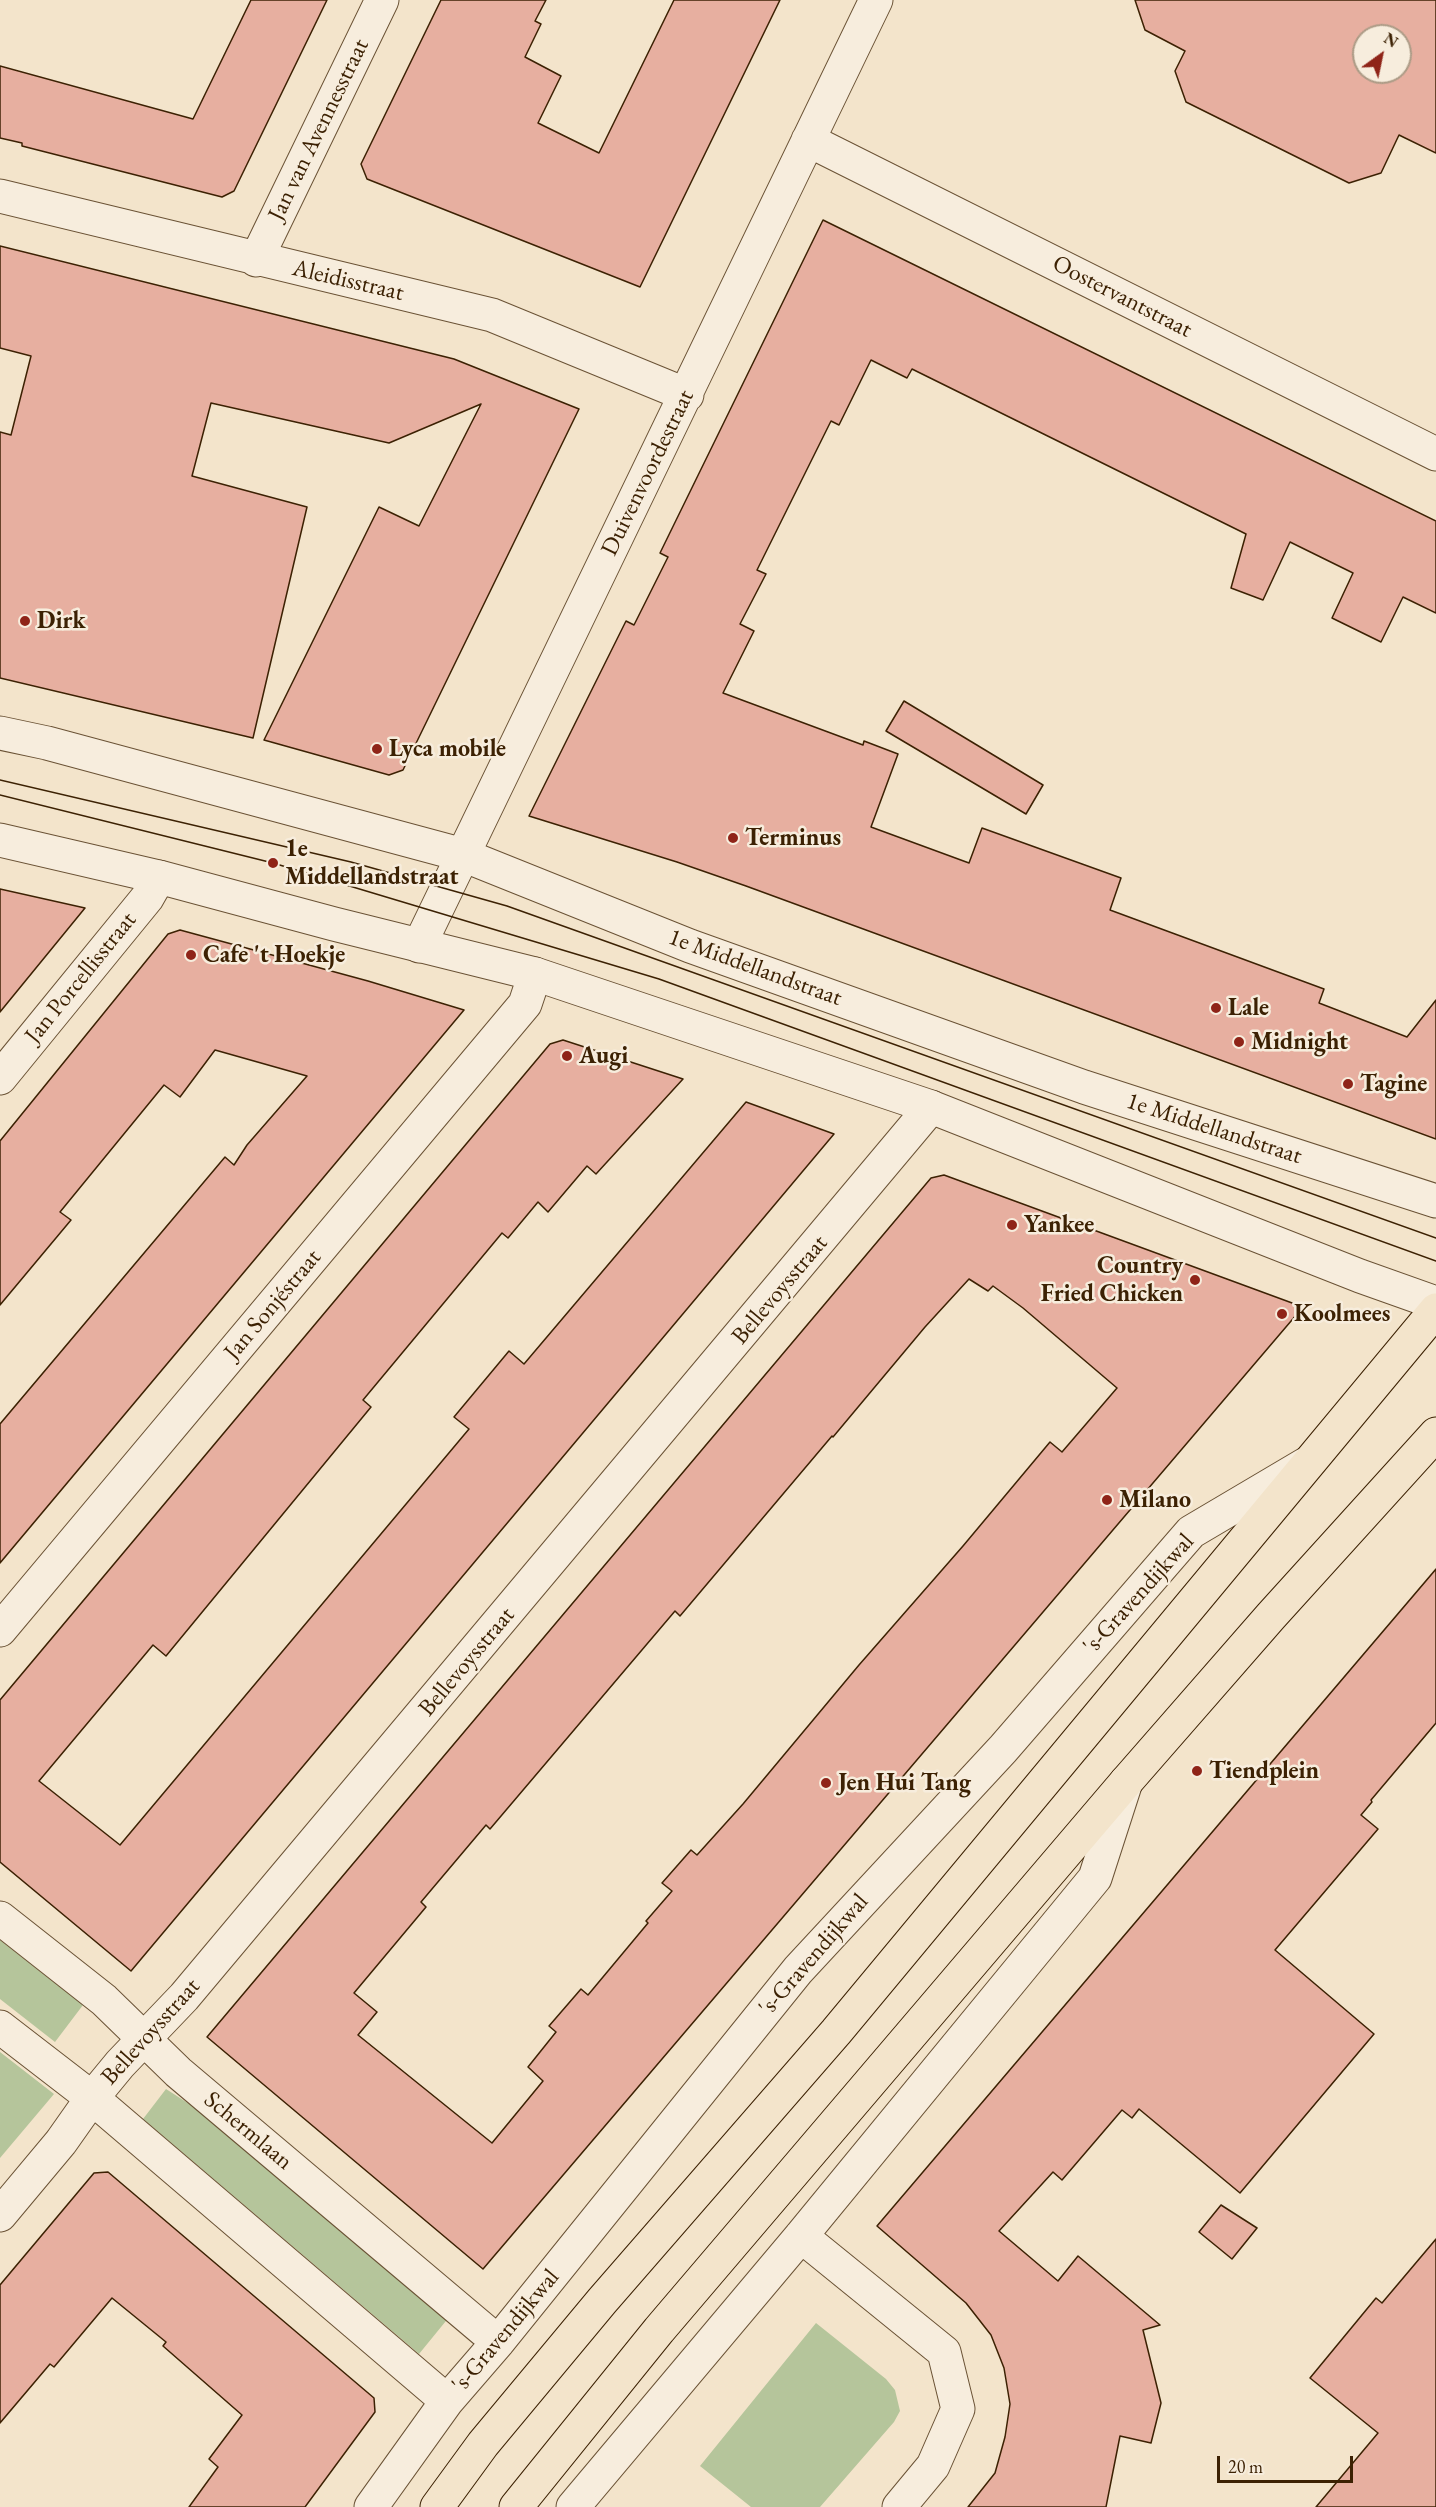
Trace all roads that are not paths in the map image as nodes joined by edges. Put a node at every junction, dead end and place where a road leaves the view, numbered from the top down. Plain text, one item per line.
1 (382, 0) edge
2 (876, 0) edge
3 (808, 140) junction
4 (0, 196) edge
5 (256, 260) junction
6 (687, 395) junction
7 (1436, 454) edge
8 (0, 733) edge
9 (0, 840) edge
10 (463, 855) junction
11 (159, 877) junction
12 (419, 946) junction
13 (535, 974) junction
14 (0, 1078) edge
15 (931, 1107) junction
16 (1436, 1201) edge
17 (1436, 1303) edge
18 (1436, 1310) edge
19 (1436, 1434) edge
20 (1313, 1460) junction
21 (0, 1630) edge
22 (1126, 1782) junction
23 (0, 1918) edge
24 (0, 2027) edge
25 (146, 2038) junction
26 (92, 2098) junction
27 (0, 2215) edge
28 (801, 2236) junction
29 (498, 2342) junction
30 (447, 2401) junction
31 (371, 2507) edge
32 (437, 2507) edge
33 (516, 2507) edge
34 (573, 2507) edge
35 (898, 2507) edge

1 - 5 street, Jan van Avennesstraat
2 - 3 street, Duivenvoordestraat
3 - 6 street, Duivenvoordestraat
3 - 7 street, Oostervantstraat
4 - 5 street, Aleidisstraat
5 - 6 street, Aleidisstraat
6 - 10 street, Duivenvoordestraat
8 - 10 street, 1e Middellandstraat
9 - 11 street
10 - 12 street, Duivenvoordestraat
10 - 16 street, 1e Middellandstraat
11 - 12 street
11 - 14 street, Jan Porcellisstraat
12 - 13 street
13 - 15 street
13 - 21 street, Jan Sonjéstraat
15 - 17 street
15 - 25 street, Bellevoysstraat
18 - 20 main road, 's-Gravendijkwal
19 - 22 main road
20 - 29 street, 's-Gravendijkwal
20 - 32 main road, 's-Gravendijkwal
22 - 28 street
22 - 33 main road
23 - 25 street, Schermlaan
24 - 26 street
25 - 26 street, Bellevoysstraat
25 - 29 street, Schermlaan
26 - 27 street, Bellevoysstraat
26 - 30 street
28 - 34 street
28 - 35 street
29 - 30 street, 's-Gravendijkwal
30 - 31 street, 's-Gravendijkwal

